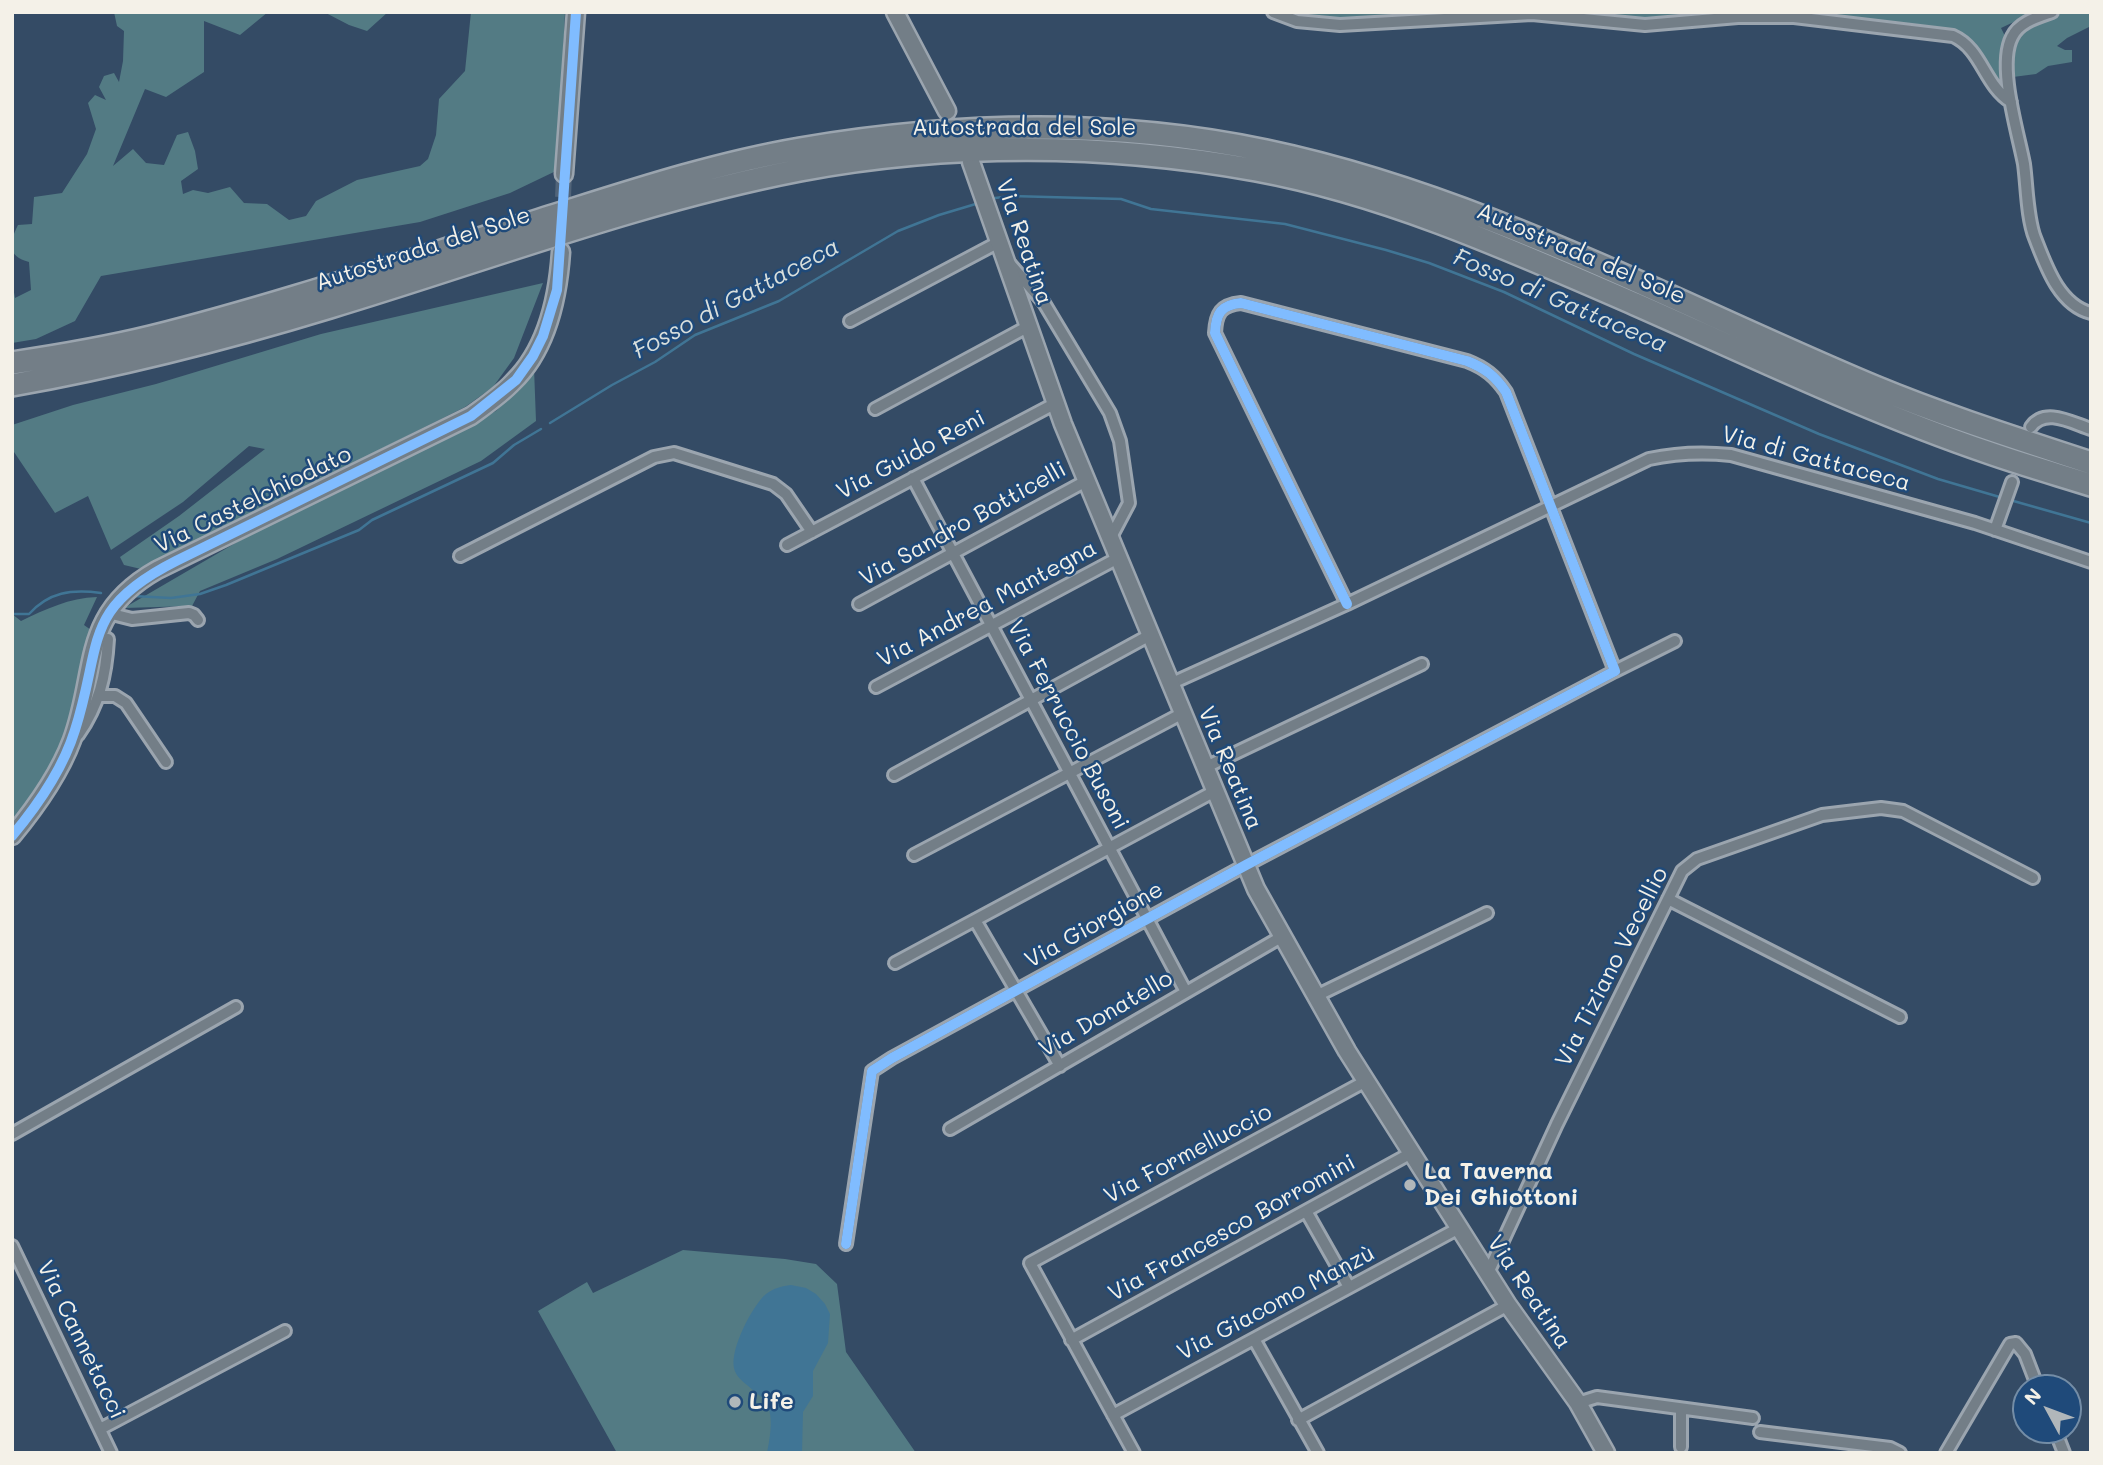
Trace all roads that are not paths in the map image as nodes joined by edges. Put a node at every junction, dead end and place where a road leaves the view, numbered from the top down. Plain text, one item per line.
1 (576, 12) edge
2 (1273, 12) edge
3 (2052, 12) edge
4 (898, 13) edge
5 (2011, 102) junction
6 (947, 111) dead end
7 (971, 162) dead end
8 (564, 174) tunnel mouth
9 (999, 242) junction
10 (561, 252) dead end
11 (1005, 258) junction
12 (2091, 313) edge
13 (850, 321) dead end
14 (1029, 326) junction
15 (12, 363) edge
16 (12, 385) edge
17 (1055, 403) junction
18 (875, 409) dead end
19 (2031, 427) dead end
20 (2091, 429) edge
21 (2091, 463) edge
22 (913, 478) junction
23 (1086, 481) junction
24 (2012, 482) dead end
25 (2091, 485) edge
26 (1551, 507) junction
27 (1995, 530) junction
28 (812, 532) junction
29 (1110, 539) junction
30 (787, 545) dead end
31 (953, 553) junction
32 (460, 556) dead end
33 (1118, 558) junction
34 (2091, 562) edge
35 (859, 604) dead end
36 (1347, 604) junction
37 (108, 613) junction
38 (198, 620) dead end
39 (991, 626) junction
40 (1150, 635) junction
41 (108, 639) dead end
42 (1675, 641) dead end
43 (1422, 664) dead end
44 (1615, 671) junction
45 (1170, 684) junction
46 (876, 687) dead end
47 (100, 696) junction
48 (1031, 701) junction
49 (1183, 713) junction
50 (69, 748) junction
51 (166, 762) dead end
52 (1206, 768) junction
53 (1069, 773) junction
54 (894, 775) dead end
55 (1215, 790) junction
56 (12, 836) edge
57 (1109, 848) junction
58 (914, 855) dead end
59 (1246, 865) junction
60 (2034, 878) dead end
61 (1668, 899) junction
62 (1487, 913) dead end
63 (975, 920) junction
64 (1147, 920) junction
65 (1283, 936) junction
66 (895, 963) dead end
67 (1017, 991) junction
68 (1186, 992) junction
69 (1317, 996) junction
70 (236, 1007) dead end
71 (1900, 1017) dead end
72 (1060, 1066) junction
73 (1366, 1081) junction
74 (950, 1129) dead end
75 (12, 1134) edge
76 (1413, 1152) junction
77 (1306, 1211) junction
78 (1459, 1228) junction
79 (846, 1244) dead end
80 (12, 1246) edge
81 (1488, 1273) junction
82 (1349, 1287) junction
83 (1508, 1305) junction
84 (285, 1331) dead end
85 (1254, 1339) junction
86 (1071, 1340) junction
87 (2032, 1374) edge
88 (1578, 1403) junction
89 (1681, 1409) junction
90 (1113, 1415) junction
91 (1753, 1418) dead end
92 (1298, 1420) junction
93 (100, 1429) junction
94 (1760, 1432) dead end
95 (1681, 1447) dead end
96 (111, 1453) edge
97 (1135, 1453) edge
98 (1318, 1453) edge
99 (1606, 1453) edge
100 (1900, 1453) edge
101 (1946, 1453) edge

1 - 8 street
2 - 5 street
3 - 5 street
4 - 6 street
5 - 12 street
7 - 9 street, Via Reatina
9 - 11 street, Via Reatina
9 - 13 street
10 - 37 street, Via Castelchiodato
11 - 14 street, Via Reatina
11 - 29 street
14 - 17 street, Via Reatina
14 - 18 street
15 - 21 highway, Autostrada del Sole
16 - 25 highway, Autostrada del Sole
17 - 22 street, Via Guido Reni
17 - 23 street, Via Reatina
19 - 20 street
22 - 28 street, Via Guido Reni
22 - 31 street, Via Ferruccio Busoni
23 - 29 street, Via Reatina
23 - 31 street, Via Sandro Botticelli
24 - 27 street
26 - 27 street, Via di Gattaceca
26 - 36 street, Via di Gattaceca
26 - 36 street
26 - 44 street
27 - 34 street, Via di Gattaceca
28 - 30 street, Via Guido Reni
28 - 32 street
29 - 33 street, Via Reatina
31 - 35 street, Via Sandro Botticelli
31 - 39 street, Via Ferruccio Busoni
33 - 39 street, Via Andrea Mantegna
33 - 40 street, Via Reatina
36 - 45 street, Via di Gattaceca
37 - 38 street
37 - 50 street, Via Castelchiodato
39 - 46 street, Via Andrea Mantegna
39 - 48 street, Via Ferruccio Busoni
40 - 45 street, Via Reatina
40 - 48 street
41 - 47 street
42 - 44 street, Via Giorgione
43 - 52 street
44 - 59 street, Via Giorgione
45 - 49 street, Via Reatina
47 - 50 street
47 - 51 street
48 - 53 street, Via Ferruccio Busoni
48 - 54 street
49 - 52 street, Via Reatina
49 - 53 street
50 - 56 street, Via Castelchiodato
52 - 55 street, Via Reatina
53 - 57 street, Via Ferruccio Busoni
53 - 58 street
55 - 57 street
55 - 59 street, Via Reatina
57 - 63 street
57 - 64 street, Via Ferruccio Busoni
59 - 64 street, Via Giorgione
59 - 65 street, Via Reatina
60 - 61 street, Via Tiziano Vecellio
61 - 71 street
61 - 81 street, Via Tiziano Vecellio
62 - 69 street
63 - 66 street
63 - 67 street
64 - 67 street, Via Giorgione
64 - 68 street, Via Ferruccio Busoni
65 - 68 street, Via Donatello
65 - 69 street, Via Reatina
67 - 72 street
67 - 79 street, Via Giorgione
68 - 72 street, Via Donatello
69 - 73 street, Via Reatina
70 - 75 street
72 - 74 street, Via Donatello
73 - 76 street, Via Reatina
73 - 86 street, Via Formelluccio
76 - 77 street, Via Francesco Borromini
76 - 78 street, Via Reatina
77 - 82 street
77 - 86 street, Via Francesco Borromini
78 - 81 street, Via Reatina
78 - 82 street, Via Giacomo Manzù
80 - 93 street, Via Cannetacci
81 - 83 street, Via Reatina
82 - 85 street, Via Giacomo Manzù
83 - 88 street, Via Reatina
83 - 92 street
84 - 93 street
85 - 90 street, Via Giacomo Manzù
85 - 92 street
86 - 90 street
87 - 101 street
88 - 89 street
88 - 99 street, Via Reatina
89 - 91 street
89 - 95 street
90 - 97 street
92 - 98 street
93 - 96 street, Via Cannetacci
94 - 100 street

